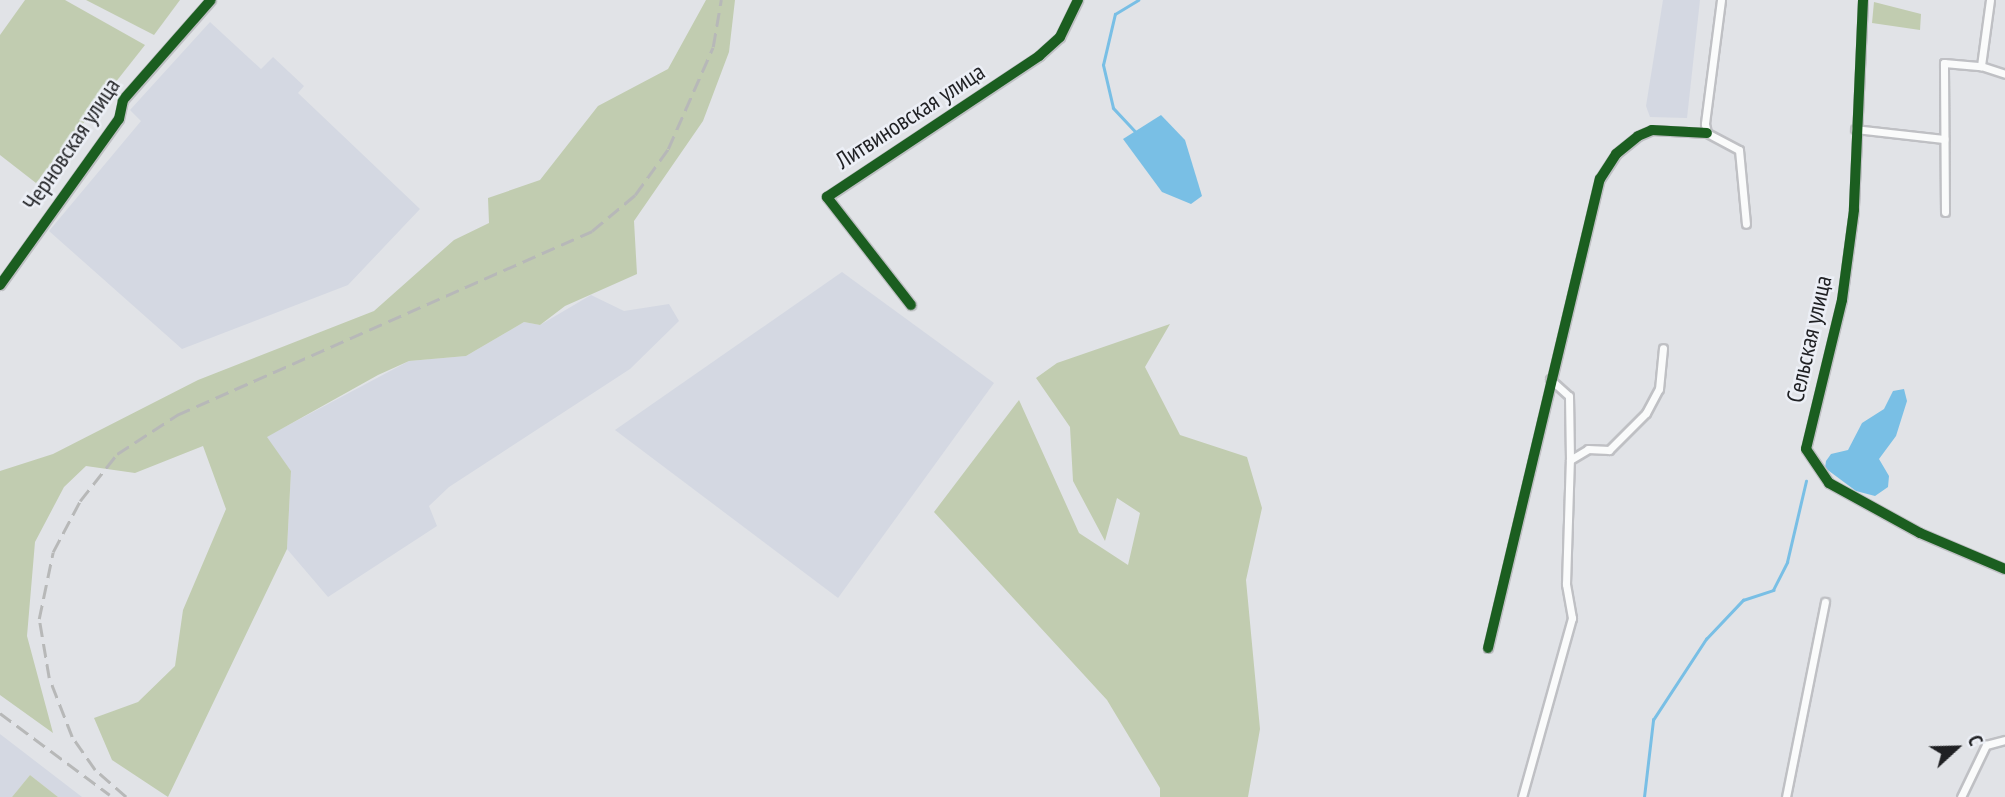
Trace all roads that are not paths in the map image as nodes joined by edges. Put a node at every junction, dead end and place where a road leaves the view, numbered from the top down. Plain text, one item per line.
1 (211, 0) edge
2 (1079, 0) edge
3 (1721, 0) edge
4 (1863, 0) edge
5 (1990, 0) edge
6 (1981, 66) junction
7 (2005, 74) edge
8 (1855, 129) junction
9 (1707, 133) junction
10 (1944, 139) junction
11 (1945, 212) dead end
12 (1746, 224) dead end
13 (0, 285) edge
14 (911, 305) dead end
15 (1663, 348) dead end
16 (1550, 379) junction
17 (1570, 460) junction
18 (2005, 569) edge
19 (1825, 603) dead end
20 (1488, 648) dead end
21 (2005, 740) edge
22 (1522, 797) edge
23 (1786, 797) edge
24 (1961, 797) edge

1 - 13 street, Черновская улица
2 - 14 street, Литвиновская улица
3 - 9 street
4 - 8 street, Сельская улица
5 - 6 street
6 - 7 street
6 - 10 street
8 - 10 street
8 - 18 street, Сельская улица
9 - 12 street
9 - 16 street
10 - 11 street
15 - 17 street
16 - 17 street
16 - 20 street
17 - 22 street
19 - 23 street
21 - 24 street

